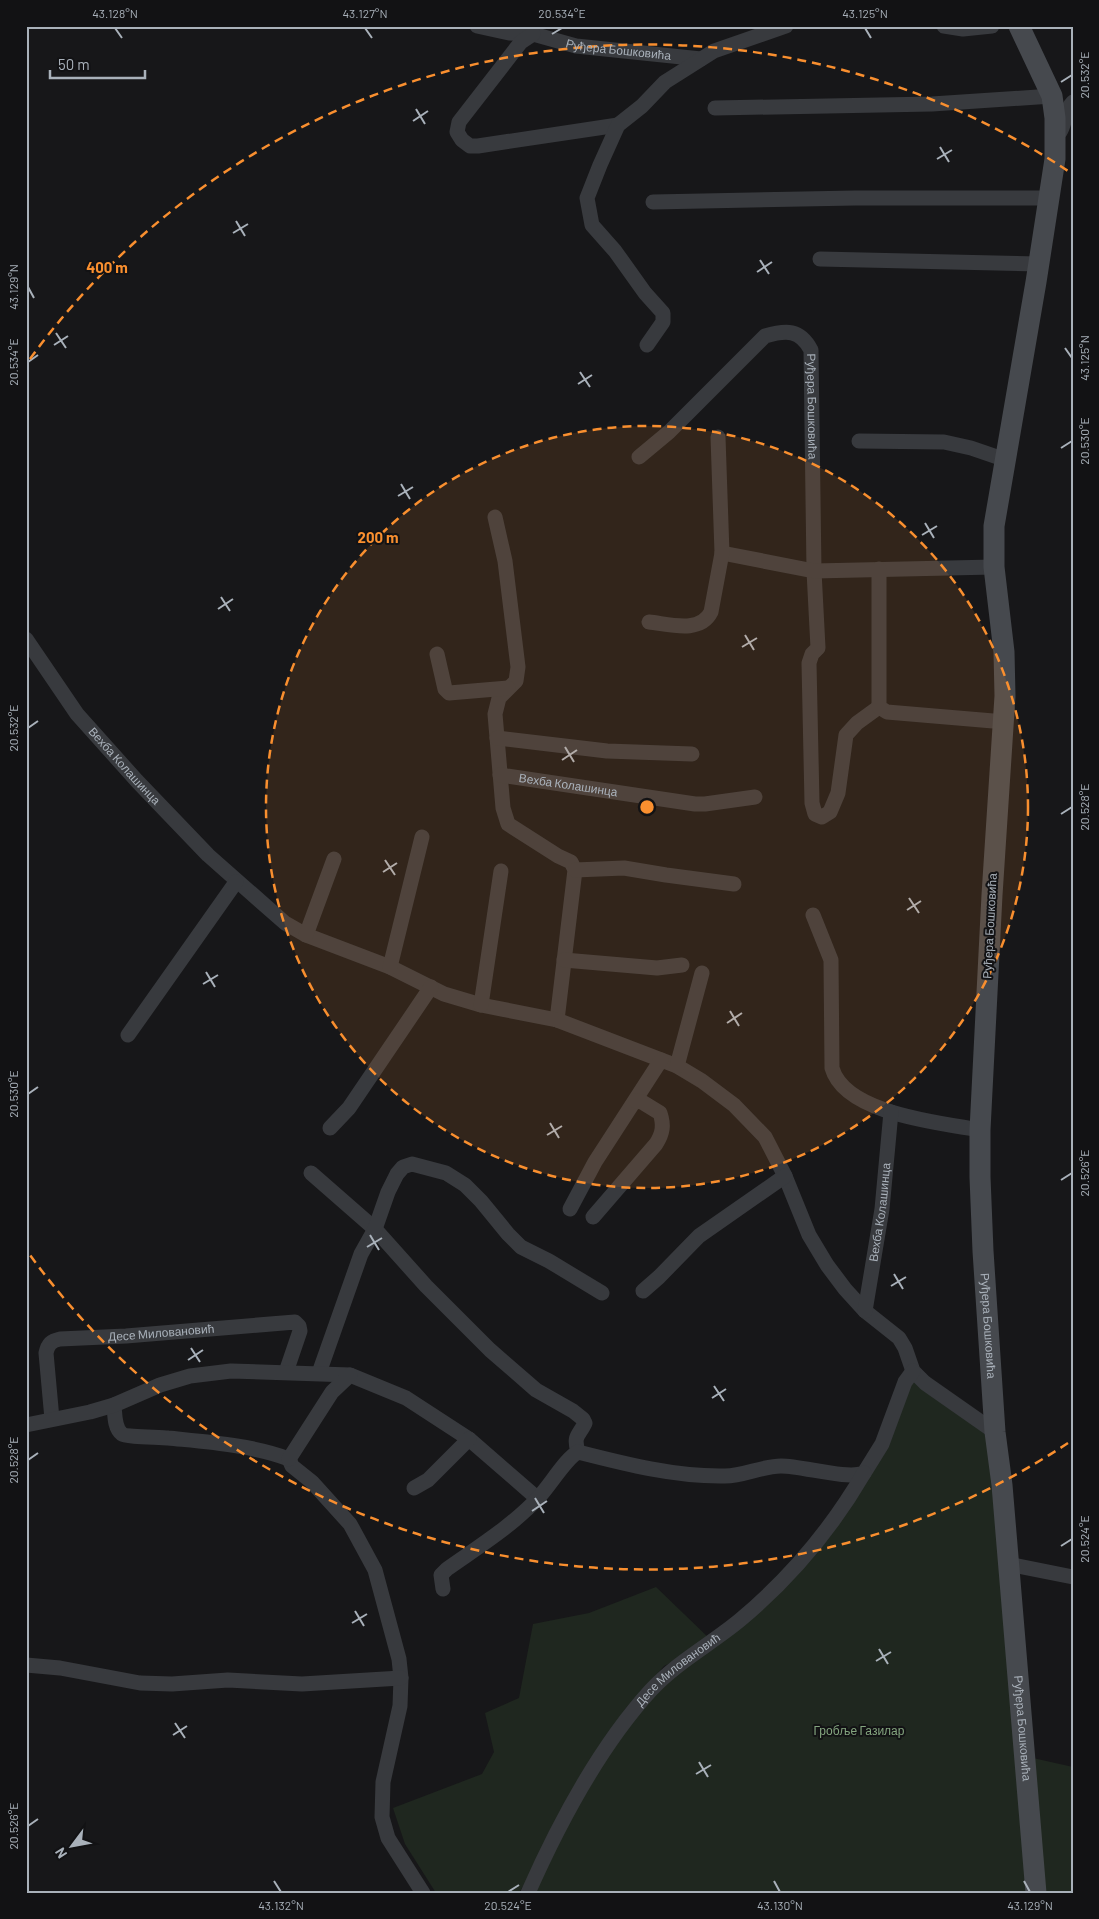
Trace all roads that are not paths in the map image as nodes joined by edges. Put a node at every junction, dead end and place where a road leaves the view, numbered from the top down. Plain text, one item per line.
1 (477, 26) edge
2 (786, 26) edge
3 (944, 26) edge
4 (992, 26) edge
5 (1020, 26) edge
6 (533, 34) junction
7 (701, 59) junction
8 (1052, 96) junction
9 (1073, 102) edge
10 (715, 108) dead end
11 (618, 125) junction
12 (1055, 137) junction
13 (1050, 198) junction
14 (653, 202) dead end
15 (820, 259) dead end
16 (1039, 264) junction
17 (647, 345) dead end
18 (718, 437) dead end
19 (859, 440) dead end
20 (639, 457) dead end
21 (1006, 460) junction
22 (495, 517) dead end
23 (722, 553) junction
24 (994, 567) junction
25 (879, 569) junction
26 (814, 571) junction
27 (648, 622) dead end
28 (26, 639) edge
29 (438, 654) dead end
30 (508, 688) junction
31 (879, 707) junction
32 (1005, 722) junction
33 (497, 738) junction
34 (692, 754) dead end
35 (500, 775) junction
36 (755, 797) dead end
37 (422, 837) dead end
38 (334, 859) dead end
39 (575, 870) junction
40 (501, 871) dead end
41 (236, 882) junction
42 (734, 884) dead end
43 (813, 915) dead end
44 (306, 935) junction
45 (564, 960) junction
46 (682, 965) dead end
47 (390, 967) junction
48 (702, 973) dead end
49 (431, 987) junction
50 (481, 1005) junction
51 (557, 1020) junction
52 (128, 1035) dead end
53 (661, 1060) junction
54 (677, 1066) junction
55 (636, 1101) junction
56 (891, 1112) junction
57 (330, 1128) dead end
58 (980, 1130) junction
59 (311, 1173) dead end
60 (784, 1176) junction
61 (570, 1208) dead end
62 (593, 1217) dead end
63 (375, 1229) junction
64 (643, 1291) dead end
65 (602, 1293) dead end
66 (865, 1311) junction
67 (913, 1371) junction
68 (286, 1372) junction
69 (319, 1373) junction
70 (350, 1375) junction
71 (114, 1405) junction
72 (52, 1419) junction
73 (26, 1425) edge
74 (995, 1432) junction
75 (469, 1439) junction
76 (578, 1452) junction
77 (289, 1459) junction
78 (864, 1473) junction
79 (414, 1488) dead end
80 (538, 1499) junction
81 (1008, 1564) junction
82 (1073, 1577) edge
83 (443, 1589) dead end
84 (26, 1665) edge
85 (401, 1678) junction
86 (423, 1893) edge
87 (528, 1893) edge
88 (1036, 1893) edge

1 - 6 street, Руђера Бошковића
2 - 7 street, Руђера Бошковића
3 - 4 street
5 - 8 main road, Руђера Бошковића
6 - 7 street, Руђера Бошковића
6 - 11 street
7 - 11 street, Руђера Бошковића
8 - 10 street
8 - 12 main road, Руђера Бошковића
9 - 12 street, Руђера Бошковића
11 - 17 street, Руђера Бошковића
12 - 13 main road, Руђера Бошковића
13 - 14 street
13 - 16 main road, Руђера Бошковића
15 - 16 street
16 - 21 main road, Руђера Бошковића
18 - 23 street
19 - 21 street
20 - 26 street, Руђера Бошковића
21 - 24 main road, Руђера Бошковића
22 - 30 street, Вехба Колашинца
23 - 26 street
23 - 27 street
24 - 25 street
24 - 32 main road, Руђера Бошковића
25 - 26 street
25 - 31 street
26 - 31 street, Руђера Бошковића
28 - 41 street, Вехба Колашинца
29 - 30 street
30 - 33 street, Вехба Колашинца
31 - 32 street
32 - 58 main road, Руђера Бошковића
33 - 34 street
33 - 35 street, Вехба Колашинца
35 - 36 street, Вехба Колашинца
35 - 39 street, Вехба Колашинца
37 - 47 street
38 - 44 street
39 - 42 street
39 - 45 street
40 - 50 street
41 - 44 street, Вехба Колашинца
41 - 52 street
43 - 56 street
44 - 47 street, Вехба Колашинца
45 - 46 street
45 - 51 street
47 - 49 street, Вехба Колашинца
48 - 54 street
49 - 50 street, Вехба Колашинца
49 - 57 street
50 - 51 street, Вехба Колашинца
51 - 53 street, Вехба Колашинца
53 - 54 street, Вехба Колашинца
53 - 55 street
54 - 60 street, Вехба Колашинца
55 - 61 street
55 - 62 street
56 - 58 street
56 - 66 street, Вехба Колашинца
58 - 74 main road, Руђера Бошковића
59 - 63 street
60 - 64 street
60 - 66 street, Вехба Колашинца
63 - 65 street
63 - 69 street
63 - 76 street
66 - 67 street, Вехба Колашинца
67 - 74 street
67 - 78 street, Десе Миловановић
68 - 69 street
68 - 71 street
68 - 72 street, Десе Миловановић
69 - 70 street
70 - 75 street
70 - 77 street
71 - 72 street
71 - 77 street
72 - 73 street
74 - 81 main road, Руђера Бошковића
75 - 79 street
75 - 80 street
76 - 78 street
76 - 80 street
77 - 85 street
78 - 87 street, Десе Миловановић
80 - 83 street
81 - 82 street
81 - 88 main road, Руђера Бошковића
84 - 85 street
85 - 86 street

